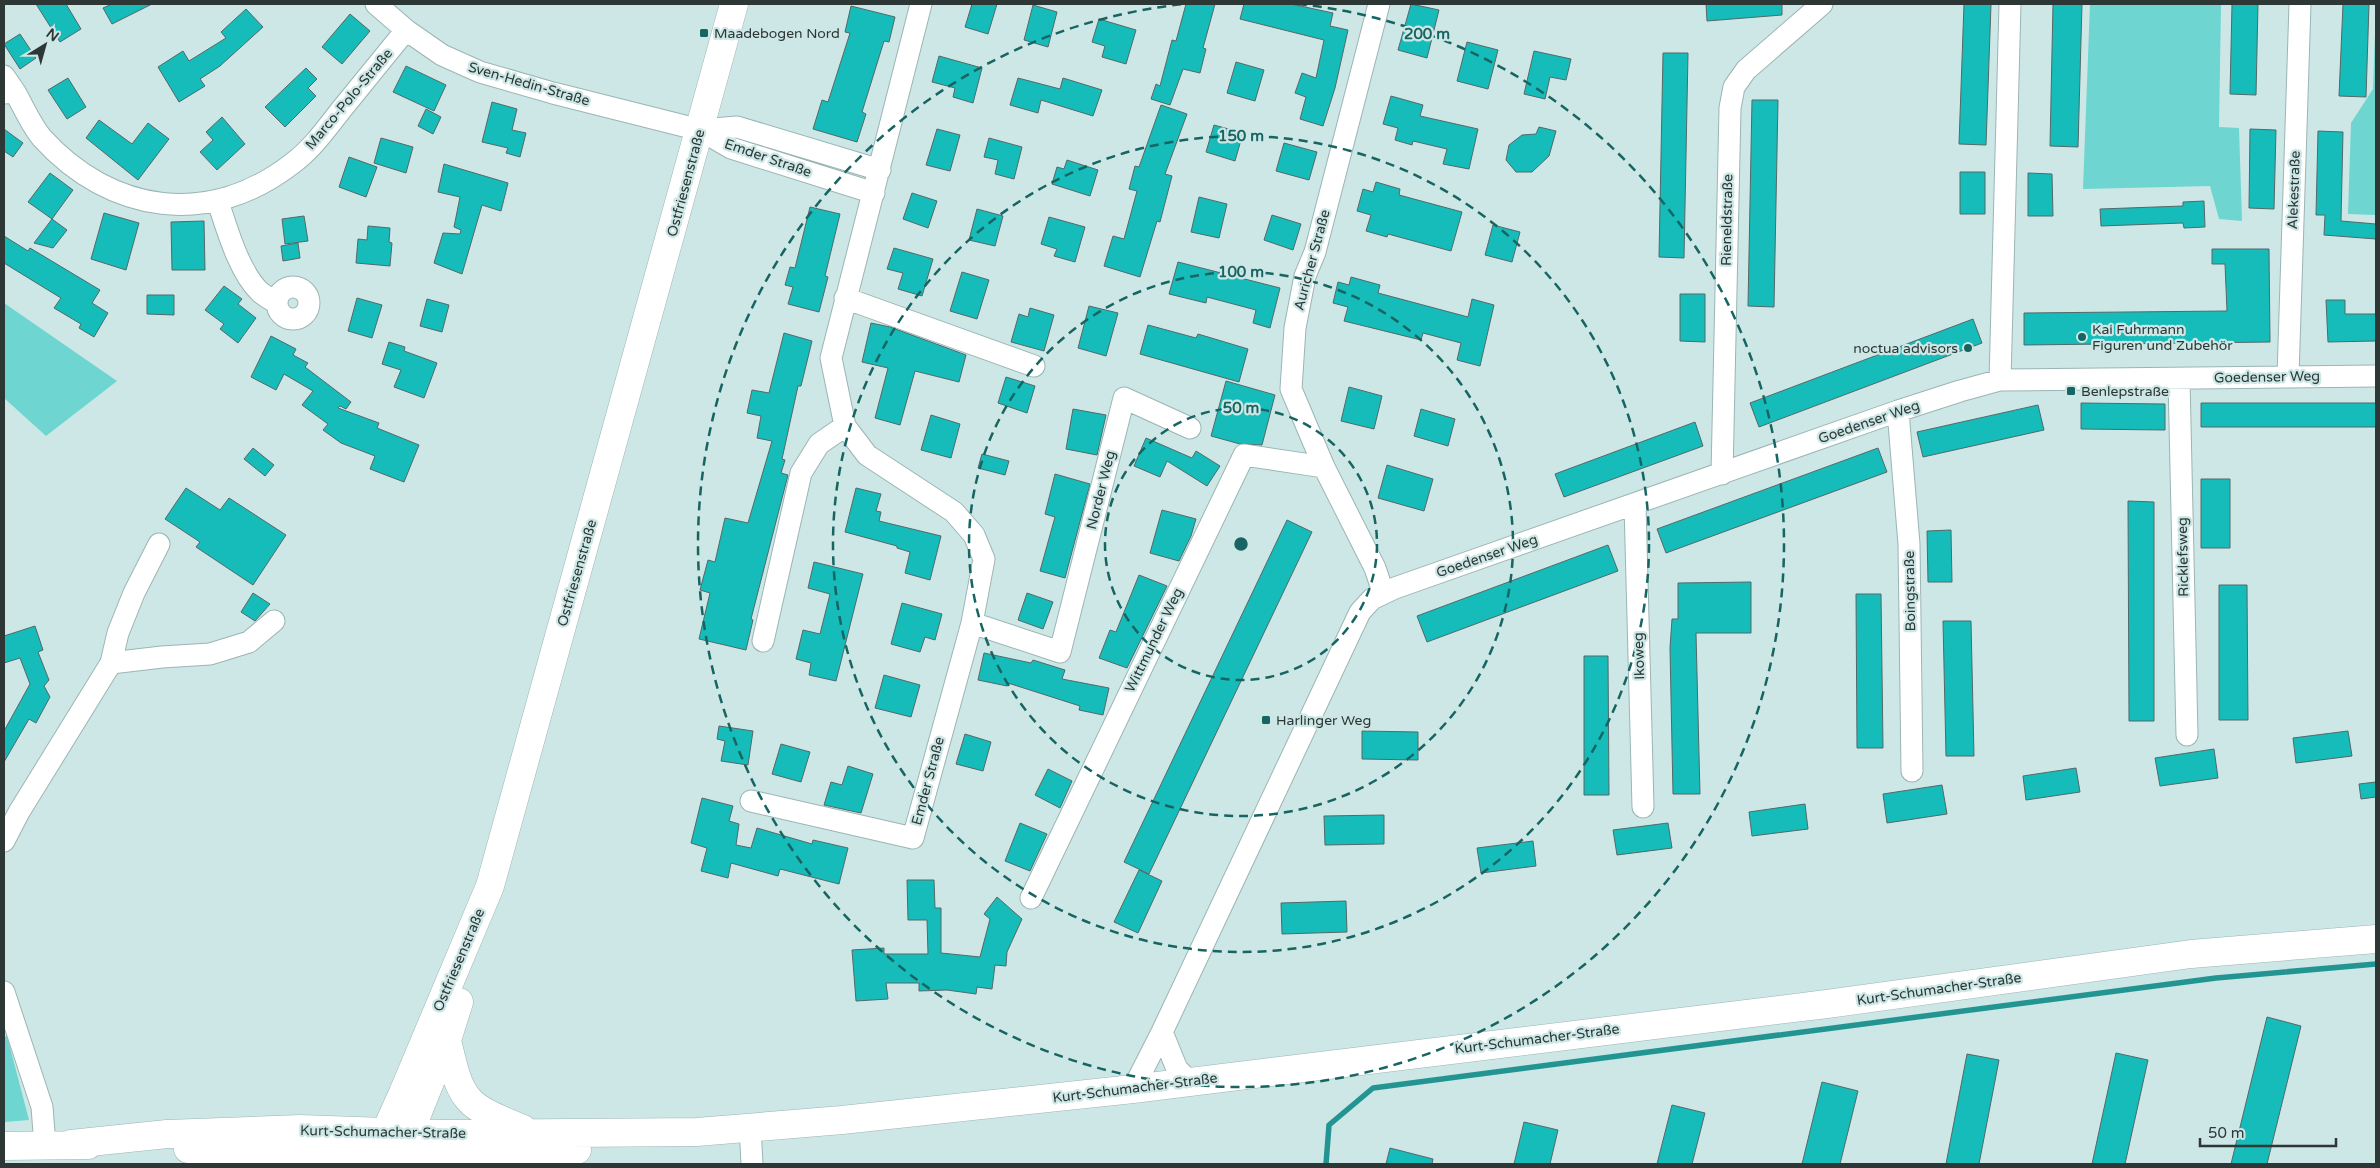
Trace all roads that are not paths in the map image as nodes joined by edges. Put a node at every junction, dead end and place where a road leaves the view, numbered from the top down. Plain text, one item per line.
1 (376, 4) edge
2 (734, 4) edge
3 (921, 4) edge
4 (1379, 4) edge
5 (1822, 4) edge
6 (2010, 4) edge
7 (2300, 4) edge
8 (406, 30) junction
9 (7, 87) edge
10 (700, 130) junction
11 (880, 170) junction
12 (874, 192) junction
13 (218, 202) junction
14 (845, 298) junction
15 (276, 303) dead end
16 (1034, 366) dead end
17 (2288, 376) junction
18 (2376, 376) edge
19 (2179, 379) junction
20 (2000, 380) junction
21 (1898, 411) junction
22 (845, 426) junction
23 (1190, 428) dead end
24 (1324, 467) junction
25 (1722, 474) junction
26 (1635, 505) junction
27 (159, 544) dead end
28 (1383, 592) junction
29 (274, 621) dead end
30 (972, 623) junction
31 (763, 641) dead end
32 (111, 663) junction
33 (2187, 735) dead end
34 (1912, 771) dead end
35 (752, 801) dead end
36 (1643, 807) dead end
37 (4, 841) edge
38 (490, 886) junction
39 (1031, 898) dead end
40 (2376, 939) edge
41 (4, 992) edge
42 (1162, 1032) junction
43 (447, 1040) junction
44 (1189, 1082) junction
45 (1133, 1089) junction
46 (750, 1127) junction
47 (398, 1131) junction
48 (696, 1132) junction
49 (534, 1134) junction
50 (58, 1144) junction
51 (4, 1146) edge
52 (298, 1159) edge
53 (386, 1160) edge
54 (445, 1161) edge
55 (752, 1164) edge

1 - 8 street, Sven-Hedin-Straße
2 - 10 street, Ostfriesenstraße
3 - 11 street, Emder Straße
4 - 24 street, Auricher Straße
5 - 25 street, Rieneldstraße
6 - 20 street
7 - 17 street, Alekestraße
8 - 10 street, Sven-Hedin-Straße
8 - 13 street, Marco-Polo-Straße
9 - 13 street, Marco-Polo-Straße
10 - 11 street, Emder Straße
10 - 12 street, Emder Straße
10 - 38 street, Ostfriesenstraße
11 - 12 street, Emder Straße
12 - 14 street, Emder Straße
13 - 15 street
14 - 16 street
14 - 22 street, Emder Straße
17 - 18 street, Goedenser Weg
17 - 19 street, Goedenser Weg
19 - 20 street, Goedenser Weg
19 - 33 street, Ricklefsweg
20 - 21 street, Goedenser Weg
21 - 25 street, Goedenser Weg
21 - 34 street, Boingstraße
22 - 30 street, Emder Straße
22 - 31 street
23 - 30 street, Norder Weg
24 - 28 street, Auricher Straße
24 - 39 street, Wittmunder Weg
25 - 26 street, Goedenser Weg
26 - 28 street, Goedenser Weg
26 - 36 street, Ikoweg
27 - 32 street
28 - 42 street
29 - 32 street
30 - 35 street, Emder Straße
32 - 37 street
38 - 43 street
38 - 47 street, Ostfriesenstraße
40 - 44 street, Kurt-Schumacher-Straße
41 - 50 street
42 - 44 street
42 - 45 street
43 - 47 street
43 - 49 street
44 - 45 street, Kurt-Schumacher-Straße
45 - 46 street, Kurt-Schumacher-Straße
46 - 48 street, Kurt-Schumacher-Straße
46 - 55 street
47 - 49 street, Kurt-Schumacher-Straße
47 - 50 street, Kurt-Schumacher-Straße
47 - 53 street
48 - 49 street, Kurt-Schumacher-Straße
48 - 54 street, Kurt-Schumacher-Straße
50 - 51 street, Kurt-Schumacher-Straße
50 - 52 street, Kurt-Schumacher-Straße
52 - 53 street, Kurt-Schumacher-Straße
53 - 54 street, Kurt-Schumacher-Straße

